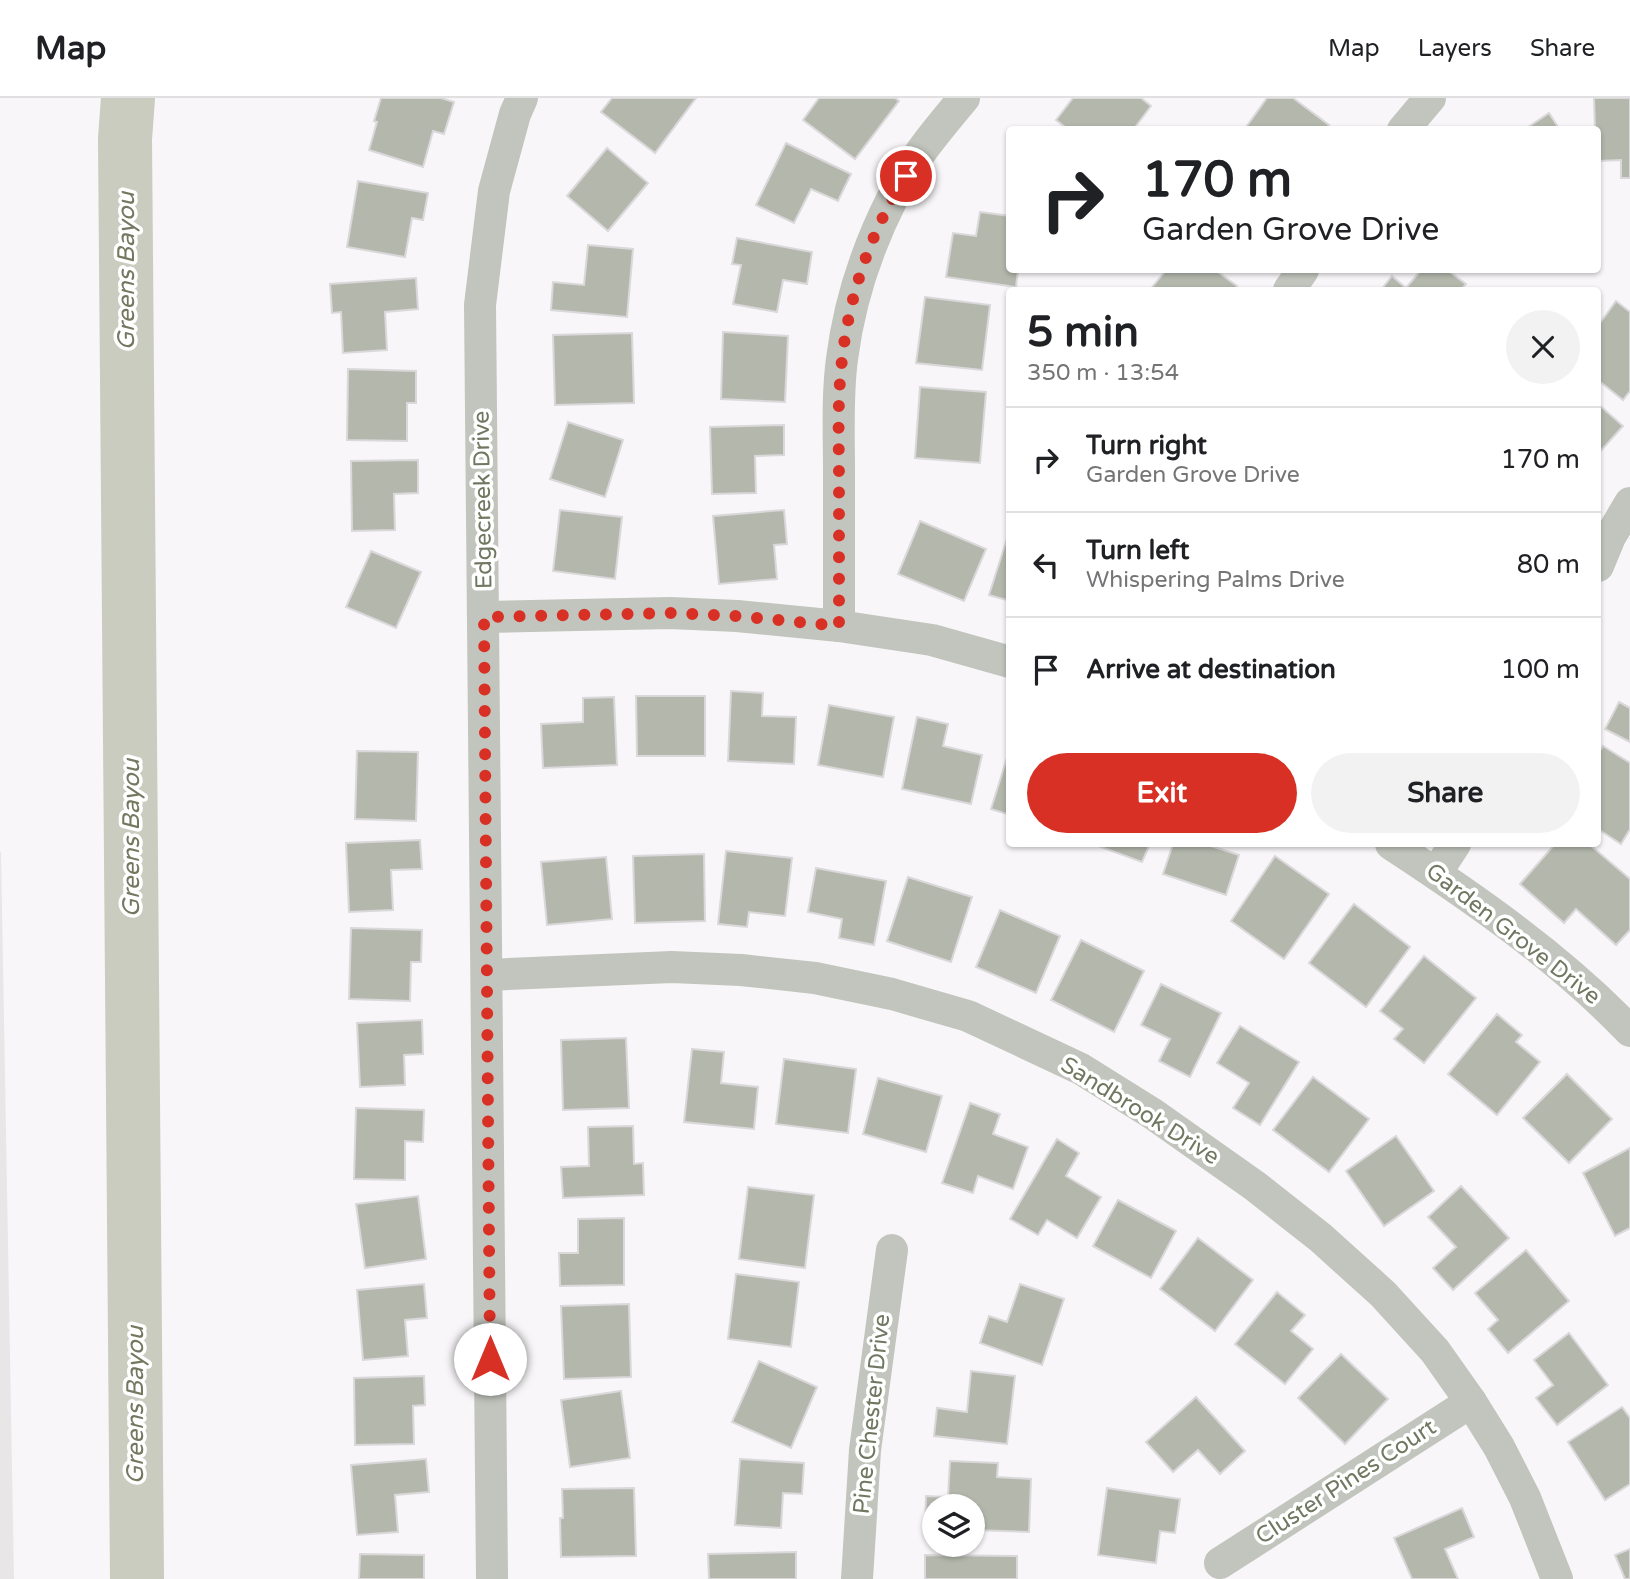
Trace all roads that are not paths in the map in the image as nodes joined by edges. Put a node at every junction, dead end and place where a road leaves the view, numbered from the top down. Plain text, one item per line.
1 (522, 98) edge
2 (964, 98) edge
3 (1430, 98) edge
4 (1407, 126) edge
5 (1630, 503) edge
6 (1601, 559) edge
7 (484, 617) junction
8 (839, 626) junction
9 (1006, 661) edge
10 (1396, 847) edge
11 (1453, 847) edge
12 (1436, 873) junction
13 (487, 975) junction
14 (1630, 1031) edge
15 (892, 1250) dead end
16 (1471, 1402) junction
17 (1220, 1563) dead end
18 (492, 1579) edge
19 (857, 1579) edge
20 (1557, 1579) edge

1 - 7 street, Edgecreek Drive
2 - 8 street
3 - 4 street
5 - 6 street
7 - 8 street
7 - 13 street, Edgecreek Drive
8 - 9 street
10 - 12 street, Garden Grove Drive
11 - 12 street
12 - 14 street, Garden Grove Drive
13 - 16 street, Sandbrook Drive
13 - 18 street, Edgecreek Drive
15 - 19 street, Pine Chester Drive
16 - 17 street, Cluster Pines Court
16 - 20 street, Sandbrook Drive

